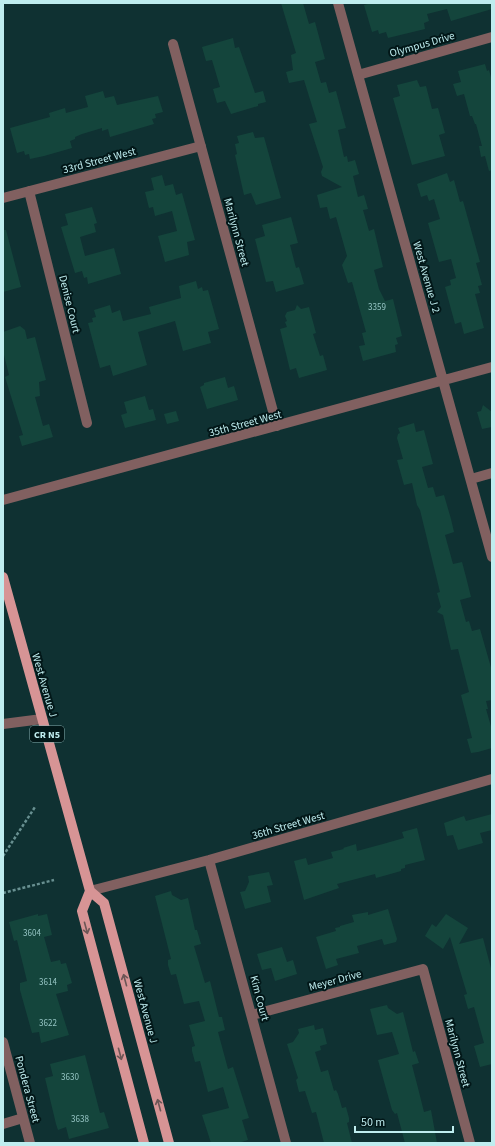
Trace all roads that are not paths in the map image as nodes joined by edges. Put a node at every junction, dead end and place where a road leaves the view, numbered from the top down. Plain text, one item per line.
1 (338, 3) edge
2 (492, 37) edge
3 (173, 44) dead end
4 (358, 75) junction
5 (201, 146) junction
6 (29, 191) junction
7 (3, 198) edge
8 (492, 367) edge
9 (444, 381) junction
10 (87, 423) dead end
11 (277, 426) junction
12 (492, 473) edge
13 (470, 479) junction
14 (3, 500) edge
15 (492, 557) edge
16 (3, 577) edge
17 (42, 719) junction
18 (3, 724) edge
19 (492, 779) edge
20 (210, 860) junction
21 (90, 892) junction
22 (423, 969) joint
23 (252, 1015) junction
24 (3, 1042) edge
25 (23, 1118) junction
26 (3, 1124) edge
27 (30, 1143) edge
28 (144, 1143) edge
29 (169, 1143) edge
30 (286, 1143) edge
31 (470, 1143) edge

1 - 4 street, West Avenue J 2
2 - 4 street, Olympus Drive
3 - 5 street, Marilynn Street
4 - 9 street, West Avenue J 2
5 - 6 street, 33rd Street West
5 - 11 street, Marilynn Street
6 - 7 street, 33rd Street West
6 - 10 street, Denise Court
8 - 9 street, 35th Street West
9 - 11 street, 35th Street West
9 - 13 street, West Avenue J 2
11 - 14 street, 35th Street West
12 - 13 street
13 - 15 street, West Avenue J 2
16 - 17 main road, West Avenue J / CR N5
17 - 18 street
17 - 21 main road, West Avenue J / CR N5
19 - 20 street, 36th Street West
20 - 21 street, 36th Street West
20 - 23 street, Kim Court
21 -> 28 main road
29 -> 21 main road, West Avenue J
22 - 23 street, Meyer Drive
22 - 31 street, Marilynn Street
23 - 30 street, Kim Court
24 - 25 street, Pondera Street
25 - 26 street
25 - 27 street, Pondera Street

